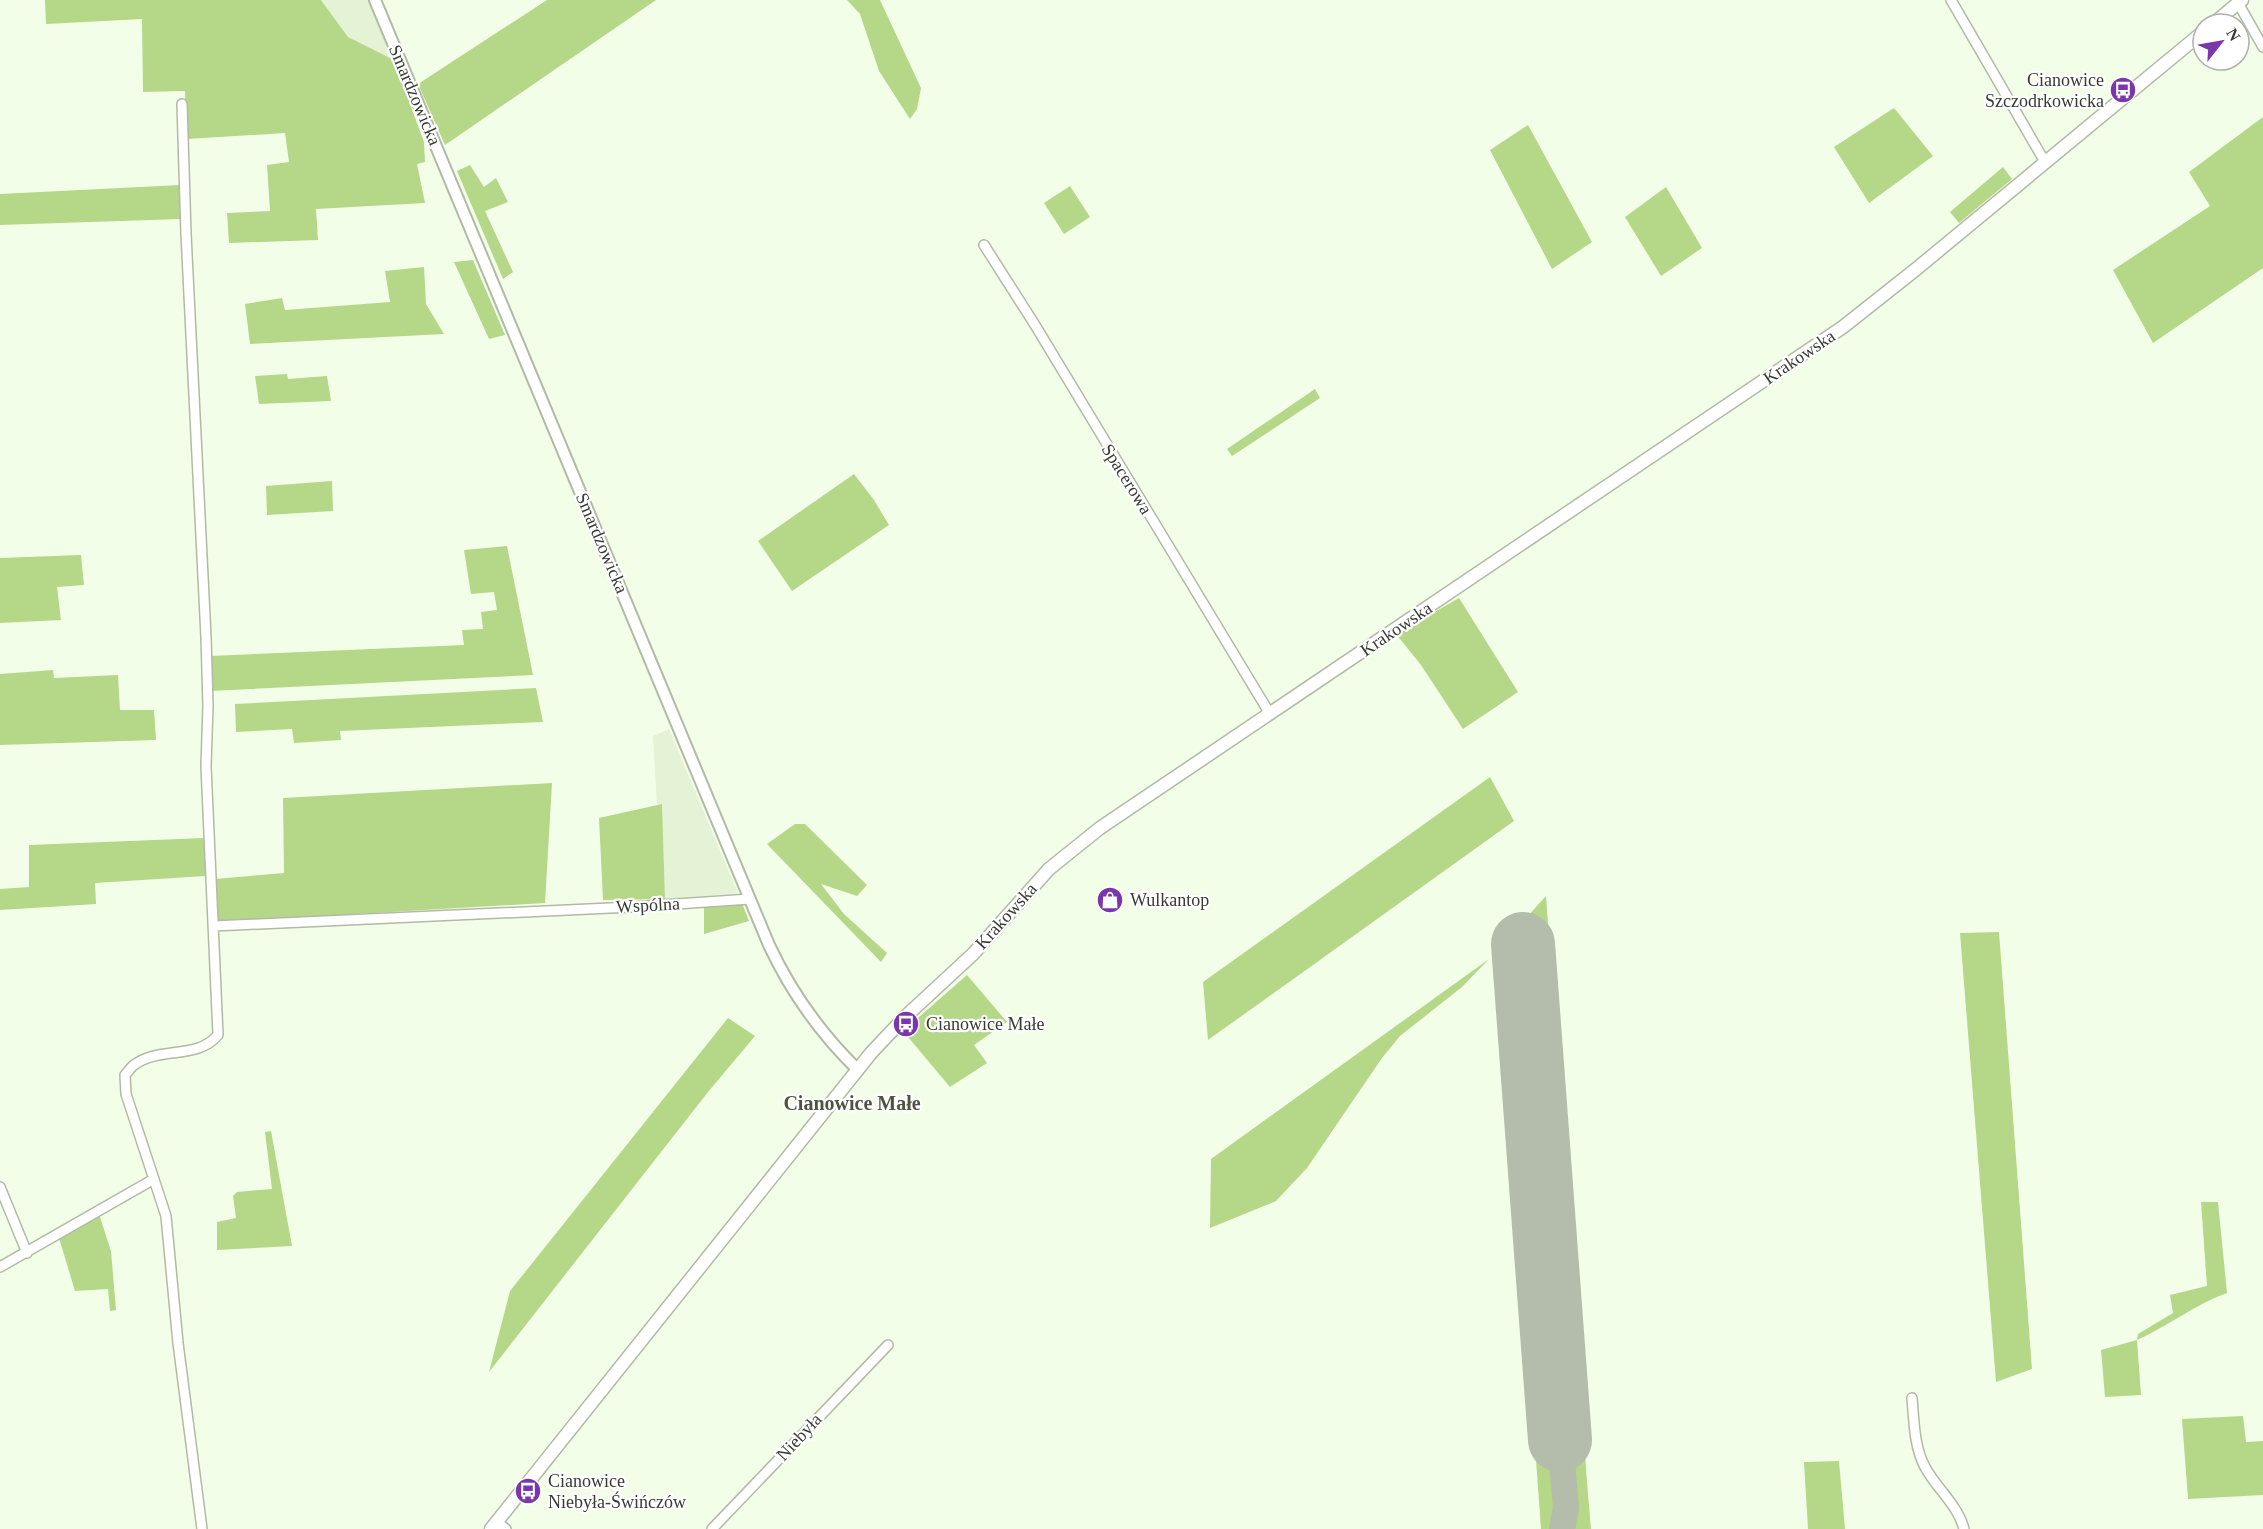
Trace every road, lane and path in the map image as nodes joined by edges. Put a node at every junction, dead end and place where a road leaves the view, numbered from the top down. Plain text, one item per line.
1 (375, 0) edge
2 (1951, 0) edge
3 (2240, 2) edge
4 (2227, 12) edge
5 (2191, 42) edge
6 (2263, 47) edge
7 (182, 104) dead end
8 (2044, 162) junction
9 (984, 245) dead end
10 (1270, 714) junction
11 (750, 899) junction
12 (214, 926) junction
13 (858, 1070) junction
14 (154, 1179) junction
15 (0, 1187) edge
16 (27, 1253) junction
17 (0, 1267) edge
18 (888, 1346) dead end
19 (1912, 1398) dead end
20 (498, 1527) edge
21 (202, 1529) edge
22 (712, 1529) edge
23 (1964, 1529) edge

1 - 11 street, Smardzowicka
2 - 8 street
3 - 4 main road
3 - 6 street
5 - 8 main road, Krakowska
7 - 12 street
8 - 10 main road, Krakowska
9 - 10 street, Spacerowa
10 - 13 main road, Krakowska
11 - 12 street, Wspólna
11 - 13 street, Smardzowicka
12 - 14 street
13 - 20 main road, Krakowska
14 - 16 street
14 - 21 street
15 - 16 street
16 - 17 street
18 - 22 street, Niebyła
19 - 23 street

